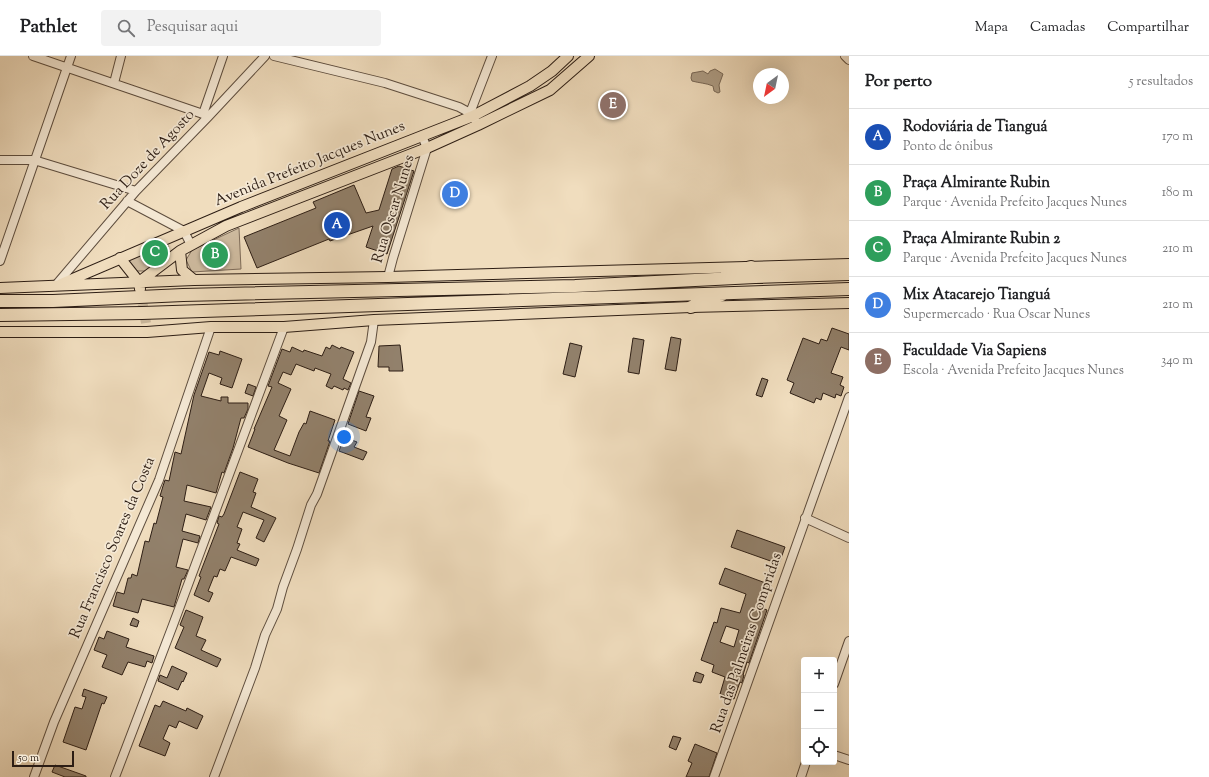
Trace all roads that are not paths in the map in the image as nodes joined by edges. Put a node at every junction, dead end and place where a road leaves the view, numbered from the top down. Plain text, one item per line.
1 (33, 56) edge
2 (70, 56) edge
3 (121, 56) edge
4 (223, 56) edge
5 (265, 56) edge
6 (274, 56) edge
7 (492, 56) edge
8 (568, 56) edge
9 (589, 56) edge
10 (845, 56) edge
11 (849, 60) edge
12 (67, 67) junction
13 (114, 83) junction
14 (471, 114) junction
15 (206, 116) junction
16 (478, 125) junction
17 (422, 136) junction
18 (427, 148) junction
19 (383, 151) junction
20 (0, 160) edge
21 (34, 160) junction
22 (388, 163) junction
23 (341, 167) junction
24 (346, 179) junction
25 (301, 183) junction
26 (136, 191) junction
27 (306, 195) junction
28 (262, 198) junction
29 (127, 201) junction
30 (267, 210) junction
31 (221, 215) junction
32 (226, 226) junction
33 (184, 231) junction
34 (191, 245) junction
35 (180, 251) junction
36 (120, 258) junction
37 (0, 261) edge
38 (849, 264) edge
39 (751, 267) junction
40 (849, 274) edge
41 (388, 278) junction
42 (194, 280) junction
43 (705, 280) junction
44 (55, 286) junction
45 (140, 286) junction
46 (0, 288) edge
47 (849, 289) edge
48 (730, 292) junction
49 (0, 301) edge
50 (849, 303) edge
51 (692, 307) junction
52 (0, 315) edge
53 (374, 320) junction
54 (210, 327) junction
55 (284, 327) junction
56 (0, 332) edge
57 (849, 398) edge
58 (805, 518) junction
59 (849, 538) edge
60 (849, 641) edge
61 (837, 675) edge
62 (837, 756) edge
63 (849, 760) edge
64 (805, 765) edge
65 (34, 777) edge
66 (115, 777) edge
67 (214, 777) edge
68 (714, 777) edge
69 (801, 777) edge

1 - 12 street
2 - 12 street
3 - 13 street
4 - 15 street
5 - 15 street, Rua Doze de Agosto
6 - 14 street
7 - 14 street
8 - 14 main road, Avenida Prefeito Jacques Nunes
9 - 16 main road, Avenida Prefeito Jacques Nunes
10 - 11 street
12 - 13 street
12 - 21 street
13 - 15 street
14 - 16 street
14 - 17 main road, Avenida Prefeito Jacques Nunes
15 - 26 street, Rua Doze de Agosto
16 - 18 main road, Avenida Prefeito Jacques Nunes
17 - 18 street
17 - 19 main road, Avenida Prefeito Jacques Nunes
18 - 22 main road, Avenida Prefeito Jacques Nunes
18 - 41 street, Rua Oscar Nunes
19 - 22 main road
19 - 23 main road, Avenida Prefeito Jacques Nunes
20 - 21 street
21 - 26 street
21 - 37 street
22 - 24 main road, Avenida Prefeito Jacques Nunes
23 - 24 main road
23 - 25 main road, Avenida Prefeito Jacques Nunes
24 - 27 main road, Avenida Prefeito Jacques Nunes
25 - 27 main road
25 - 28 main road, Avenida Prefeito Jacques Nunes
26 - 29 street, Rua Doze de Agosto
27 - 30 main road, Avenida Prefeito Jacques Nunes
28 - 30 main road
28 - 31 main road, Avenida Prefeito Jacques Nunes
29 - 33 street
29 - 44 street, Rua Doze de Agosto
30 - 32 main road, Avenida Prefeito Jacques Nunes
31 - 32 main road
31 - 33 main road, Avenida Prefeito Jacques Nunes
32 - 34 main road, Avenida Prefeito Jacques Nunes
33 - 34 street
33 - 36 main road, Avenida Prefeito Jacques Nunes
34 - 35 main road, Avenida Prefeito Jacques Nunes
35 - 42 main road
35 - 45 main road, Avenida Prefeito Jacques Nunes
36 - 44 main road, Avenida Prefeito Jacques Nunes
36 - 45 main road
38 - 39 main road
39 - 41 main road
39 - 43 highway
40 - 43 highway
41 - 42 main road
42 - 45 main road
43 - 49 highway
44 - 45 main road
44 - 46 main road
47 - 48 highway
48 - 51 highway
48 - 52 highway
50 - 51 main road
51 - 53 main road
53 - 55 main road
53 - 67 street
54 - 55 main road
54 - 56 main road
54 - 65 street, Rua Francisco Soares da Costa
55 - 66 street
57 - 58 street, Rua das Palmeiras Compridas
58 - 59 street
58 - 68 street, Rua das Palmeiras Compridas
60 - 61 street
62 - 63 street
64 - 69 street

